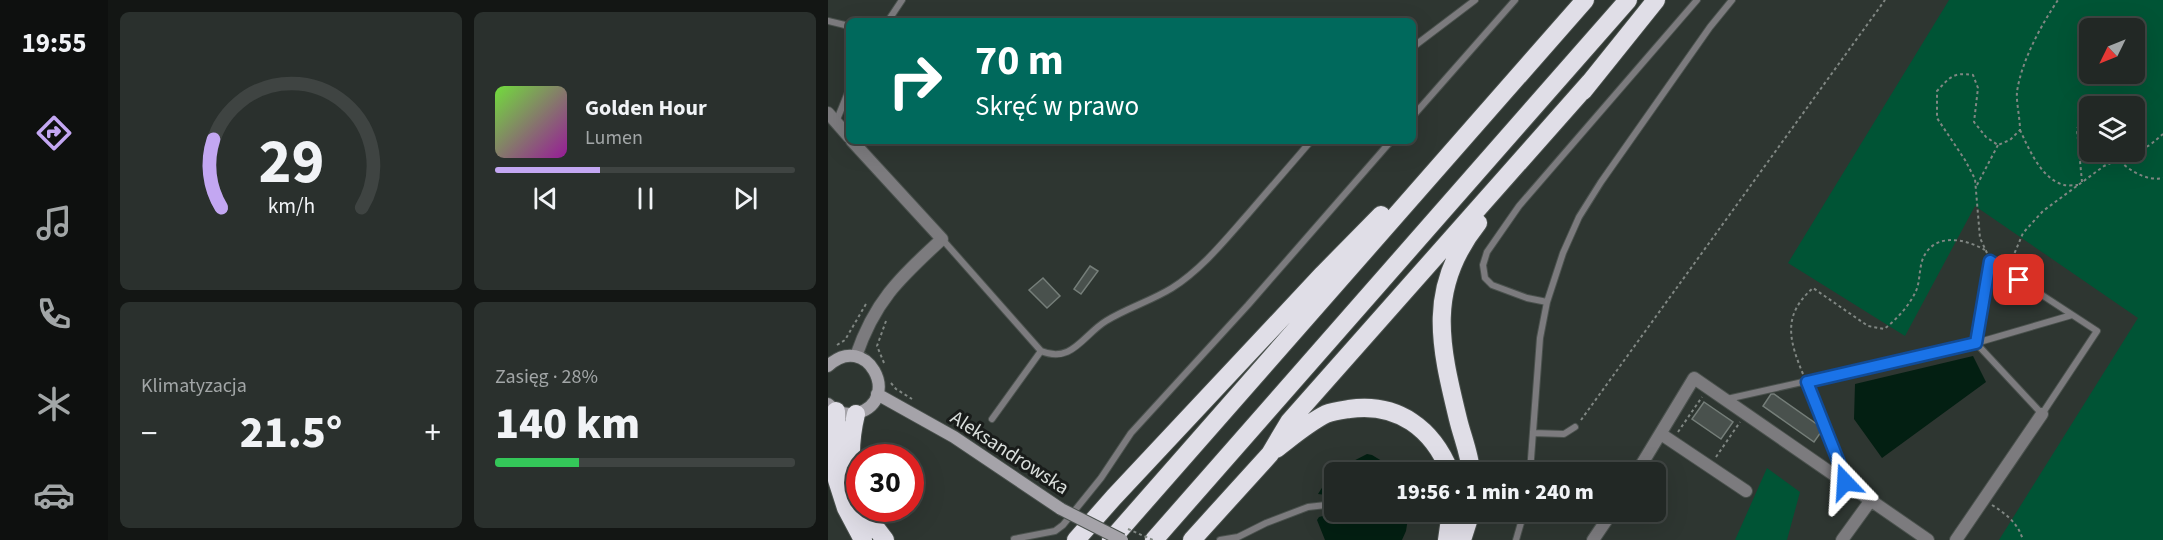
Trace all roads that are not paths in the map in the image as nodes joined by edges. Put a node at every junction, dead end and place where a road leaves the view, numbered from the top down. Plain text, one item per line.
1 (902, 0) edge
2 (1475, 0) edge
3 (1515, 0) edge
4 (1585, 0) edge
5 (1628, 0) edge
6 (1656, 0) edge
7 (1697, 0) edge
8 (1732, 0) edge
9 (890, 18) edge
10 (828, 21) edge
11 (846, 25) edge
12 (1416, 45) edge
13 (1590, 82) junction
14 (846, 95) edge
15 (1416, 113) edge
16 (832, 118) edge
17 (1467, 133) junction
18 (846, 134) edge
19 (855, 144) edge
20 (1308, 144) edge
21 (1388, 144) edge
22 (942, 239) junction
23 (1547, 302) junction
24 (2072, 315) junction
25 (1976, 343) junction
26 (1041, 351) junction
27 (856, 356) junction
28 (828, 366) edge
29 (1807, 382) junction
30 (878, 394) junction
31 (1727, 399) junction
32 (832, 407) edge
33 (856, 414) junction
34 (2042, 414) junction
35 (992, 419) dead end
36 (1575, 427) road end
37 (1533, 433) junction
38 (1661, 434) junction
39 (852, 444) edge
40 (1270, 454) junction
41 (1446, 462) edge
42 (1469, 462) edge
43 (1531, 462) edge
44 (1643, 462) edge
45 (1847, 483) junction
46 (1746, 491) dead end
47 (1114, 497) junction
48 (1871, 500) junction
49 (1324, 505) edge
50 (870, 522) edge
51 (1450, 522) edge
52 (1468, 522) edge
53 (1521, 522) edge
54 (1605, 522) edge
55 (1014, 539) edge
56 (863, 540) edge
57 (885, 540) edge
58 (1062, 540) edge
59 (1076, 540) edge
60 (1111, 540) edge
61 (1122, 540) edge
62 (1154, 540) edge
63 (1192, 540) edge
64 (1220, 540) edge
65 (1447, 540) edge
66 (1462, 540) edge
67 (1516, 540) edge
68 (1593, 540) edge
69 (1842, 540) edge
70 (1928, 540) edge
71 (1956, 540) edge

1 - 9 lane
2 - 12 lane
3 - 15 lane
4 - 17 highway
5 - 62 highway
6 - 13 highway
7 - 23 lane
8 - 23 lane
10 - 11 lane
13 - 40 highway
13 - 42 highway
14 - 16 lane
16 - 18 street
17 - 47 highway
17 - 60 highway
19 - 22 street
20 - 26 lane
21 - 55 lane
22 - 26 lane
22 - 27 street
23 - 37 lane
24 - 25 lane
24 - 25 lane
24 - 34 lane
25 - 29 lane
25 - 34 lane
26 - 35 lane
27 - 28 main road
27 - 30 main road
29 - 31 lane
29 - 45 lane
30 - 33 main road
30 - 61 main road, Aleksandrowska, bridge
31 - 38 street
31 - 45 street
32 - 33 main road
32 - 56 highway
33 - 39 highway
34 - 71 street
36 - 37 lane
37 - 43 lane
38 - 44 street
38 - 46 street
40 - 41 highway
40 - 63 highway
45 - 48 street
47 - 58 highway
47 - 59 highway
48 - 69 street
48 - 70 street
49 - 64 lane
50 - 57 highway
51 - 65 highway
52 - 66 highway
53 - 67 lane
54 - 68 street

